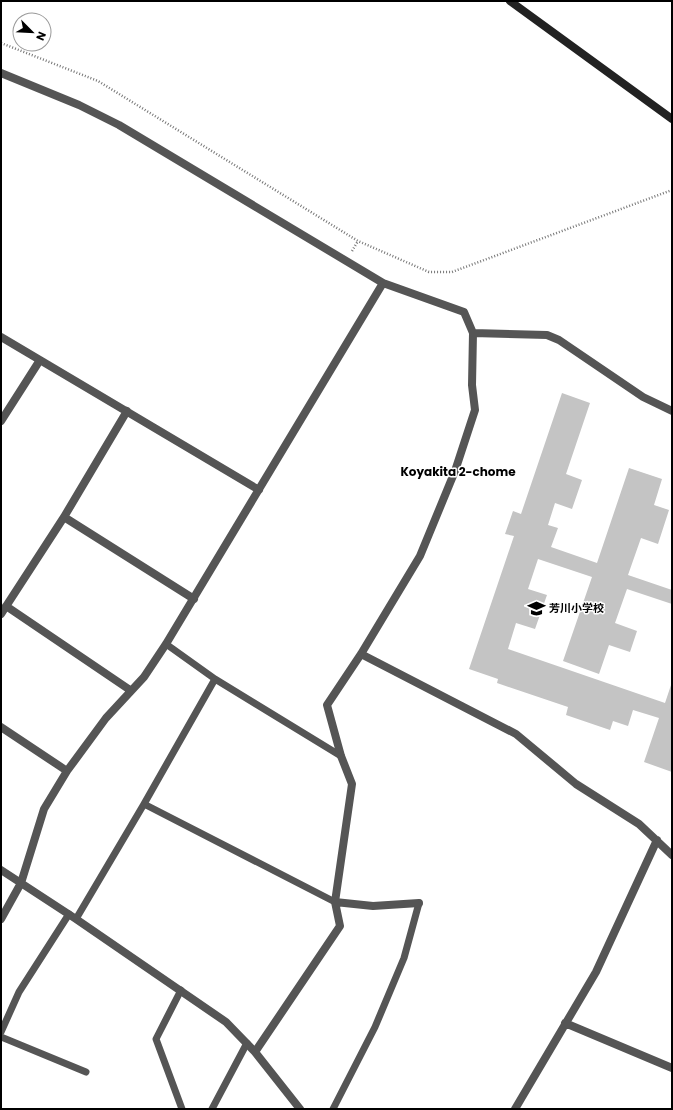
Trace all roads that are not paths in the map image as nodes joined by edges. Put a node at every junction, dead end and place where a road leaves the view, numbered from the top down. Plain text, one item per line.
1 (510, 1) edge
2 (1, 73) edge
3 (672, 119) edge
4 (383, 283) junction
5 (473, 333) junction
6 (1, 337) edge
7 (40, 360) junction
8 (672, 410) edge
9 (127, 411) junction
10 (1, 421) edge
11 (259, 490) junction
12 (64, 518) junction
13 (194, 599) junction
14 (6, 606) junction
15 (1, 614) edge
16 (166, 644) junction
17 (361, 654) junction
18 (215, 679) junction
19 (130, 690) junction
20 (1, 727) edge
21 (341, 756) junction
22 (67, 771) junction
23 (144, 804) junction
24 (657, 840) junction
25 (672, 855) edge
26 (1, 870) edge
27 (21, 883) junction
28 (335, 902) junction
29 (419, 903) joint
30 (69, 914) junction
31 (1, 919) edge
32 (76, 919) junction
33 (181, 990) junction
34 (565, 1023) junction
35 (1, 1032) edge
36 (1, 1037) edge
37 (247, 1043) junction
38 (255, 1052) junction
39 (672, 1068) edge
40 (86, 1072) dead end
41 (182, 1109) edge
42 (212, 1109) edge
43 (300, 1109) edge
44 (333, 1109) edge
45 (515, 1109) edge

1 - 3 street
2 - 4 street
4 - 5 street
4 - 11 street
5 - 8 street
5 - 17 street
6 - 7 street
7 - 9 street
7 - 10 street
9 - 11 street
9 - 12 street
11 - 13 street
12 - 13 street
12 - 14 street
13 - 16 street
14 - 15 street
14 - 19 street
16 - 18 lane
16 - 19 street
17 - 21 street
17 - 24 street
18 - 21 lane
18 - 23 lane
19 - 22 street
20 - 22 street
21 - 28 street
22 - 27 street
23 - 28 lane
23 - 32 lane
24 - 25 street
24 - 34 street
26 - 27 street
27 - 30 street
27 - 31 street
28 - 29 street
28 - 38 street
29 - 44 lane
30 - 32 street
30 - 35 lane
32 - 33 street
33 - 37 street
33 - 41 lane
34 - 39 street
34 - 45 street
36 - 40 lane
37 - 38 street
37 - 42 lane
38 - 43 street

